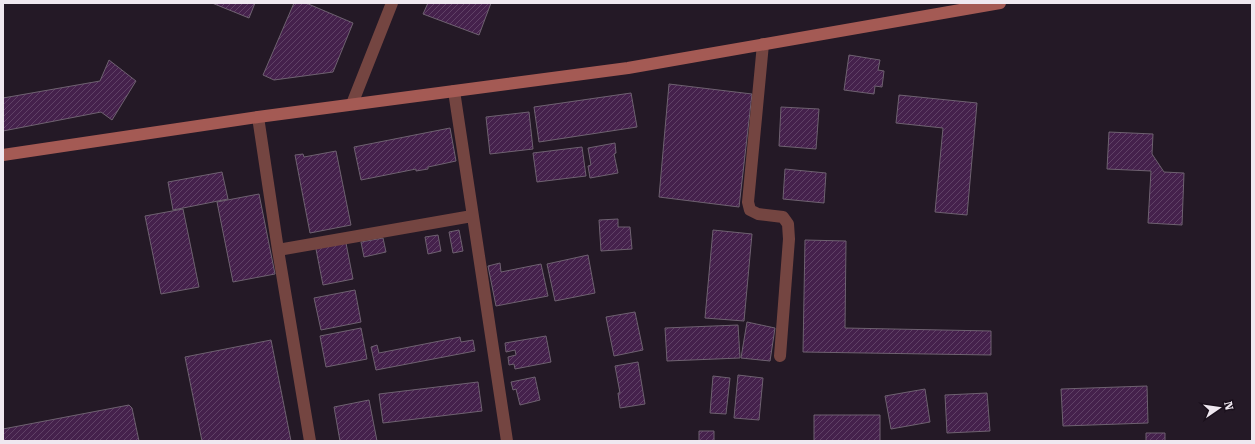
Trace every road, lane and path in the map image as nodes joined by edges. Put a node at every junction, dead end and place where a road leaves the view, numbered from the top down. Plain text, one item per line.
1 (392, 3) edge
2 (1000, 3) edge
3 (764, 44) junction
4 (454, 91) junction
5 (352, 104) junction
6 (258, 117) junction
7 (3, 155) edge
8 (472, 216) junction
9 (278, 250) junction
10 (780, 356) dead end
11 (310, 441) edge
12 (507, 441) edge

1 - 5 street
2 - 3 street
3 - 4 street
3 - 10 street
4 - 5 street
4 - 8 street
5 - 6 street
6 - 7 street
6 - 9 street
8 - 9 street
8 - 12 street
9 - 11 street

